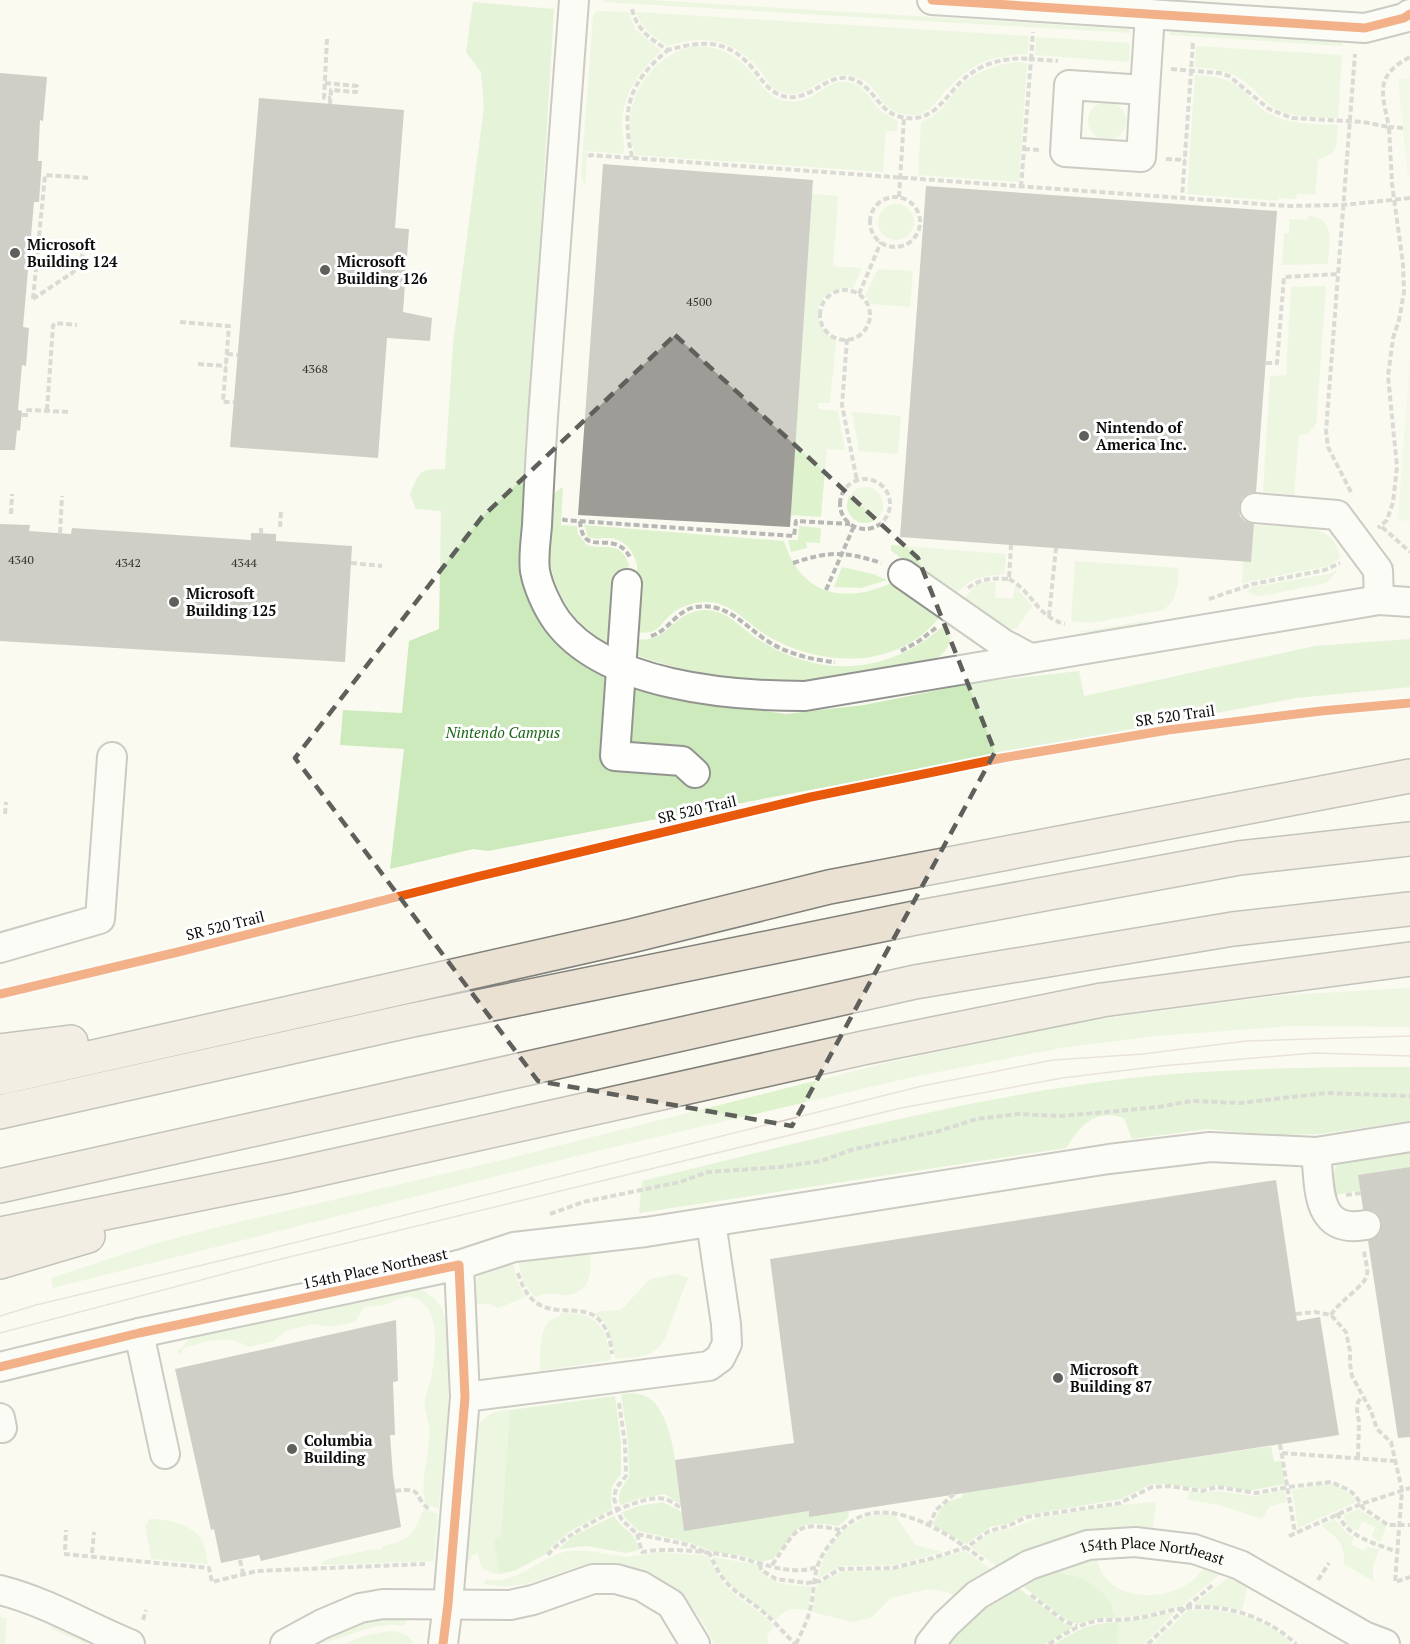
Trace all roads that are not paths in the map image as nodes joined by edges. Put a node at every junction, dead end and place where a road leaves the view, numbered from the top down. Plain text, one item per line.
1 (574, 0) edge
2 (932, 0) edge
3 (979, 2) edge
4 (1316, 12) edge
5 (1150, 14) junction
6 (1410, 14) edge
7 (1145, 90) dead end
8 (1255, 508) dead end
9 (903, 574) road end
10 (627, 584) road end
11 (1379, 600) junction
12 (1410, 602) edge
13 (1030, 658) junction
14 (621, 667) junction
15 (112, 757) dead end
16 (695, 773) dead end
17 (1410, 776) edge
18 (1410, 792) edge
19 (1245, 808) junction
20 (1410, 839) edge
21 (1410, 909) edge
22 (0, 948) edge
23 (1409, 959) edge
24 (293, 1012) junction
25 (0, 1052) edge
26 (0, 1078) edge
27 (0, 1112) edge
28 (1410, 1137) edge
29 (1316, 1152) junction
30 (288, 1176) junction
31 (0, 1186) edge
32 (711, 1222) junction
33 (1366, 1225) dead end
34 (0, 1234) edge
35 (0, 1262) edge
36 (459, 1265) junction
37 (139, 1333) junction
38 (0, 1367) edge
39 (465, 1397) junction
40 (165, 1454) dead end
41 (0, 1590) edge
42 (448, 1604) junction
43 (130, 1644) edge
44 (285, 1644) edge
45 (443, 1644) edge
46 (695, 1644) edge
47 (930, 1644) edge
48 (1385, 1644) edge

1 - 14 street
2 - 3 street
3 - 5 street
4 - 5 street
4 - 6 street
5 - 7 street
8 - 11 street
9 - 13 street
10 - 14 street
11 - 12 street
11 - 13 street
13 - 14 street
14 - 16 street
15 - 22 street
17 - 19 highway
18 - 19 highway
19 - 24 highway
20 - 27 highway
21 - 31 highway
23 - 30 highway
24 - 25 highway
24 - 26 highway
28 - 29 street
29 - 32 street
29 - 33 street
30 - 34 highway
30 - 35 highway
32 - 36 street
32 - 39 street
36 - 37 street, 154th Place Northeast
36 - 39 street, 154th Place Northeast
37 - 38 street, 154th Place Northeast
37 - 40 street
39 - 42 street, 154th Place Northeast
41 - 43 street
42 - 44 street
42 - 45 street, 154th Place Northeast
42 - 46 street
47 - 48 street, 154th Place Northeast

